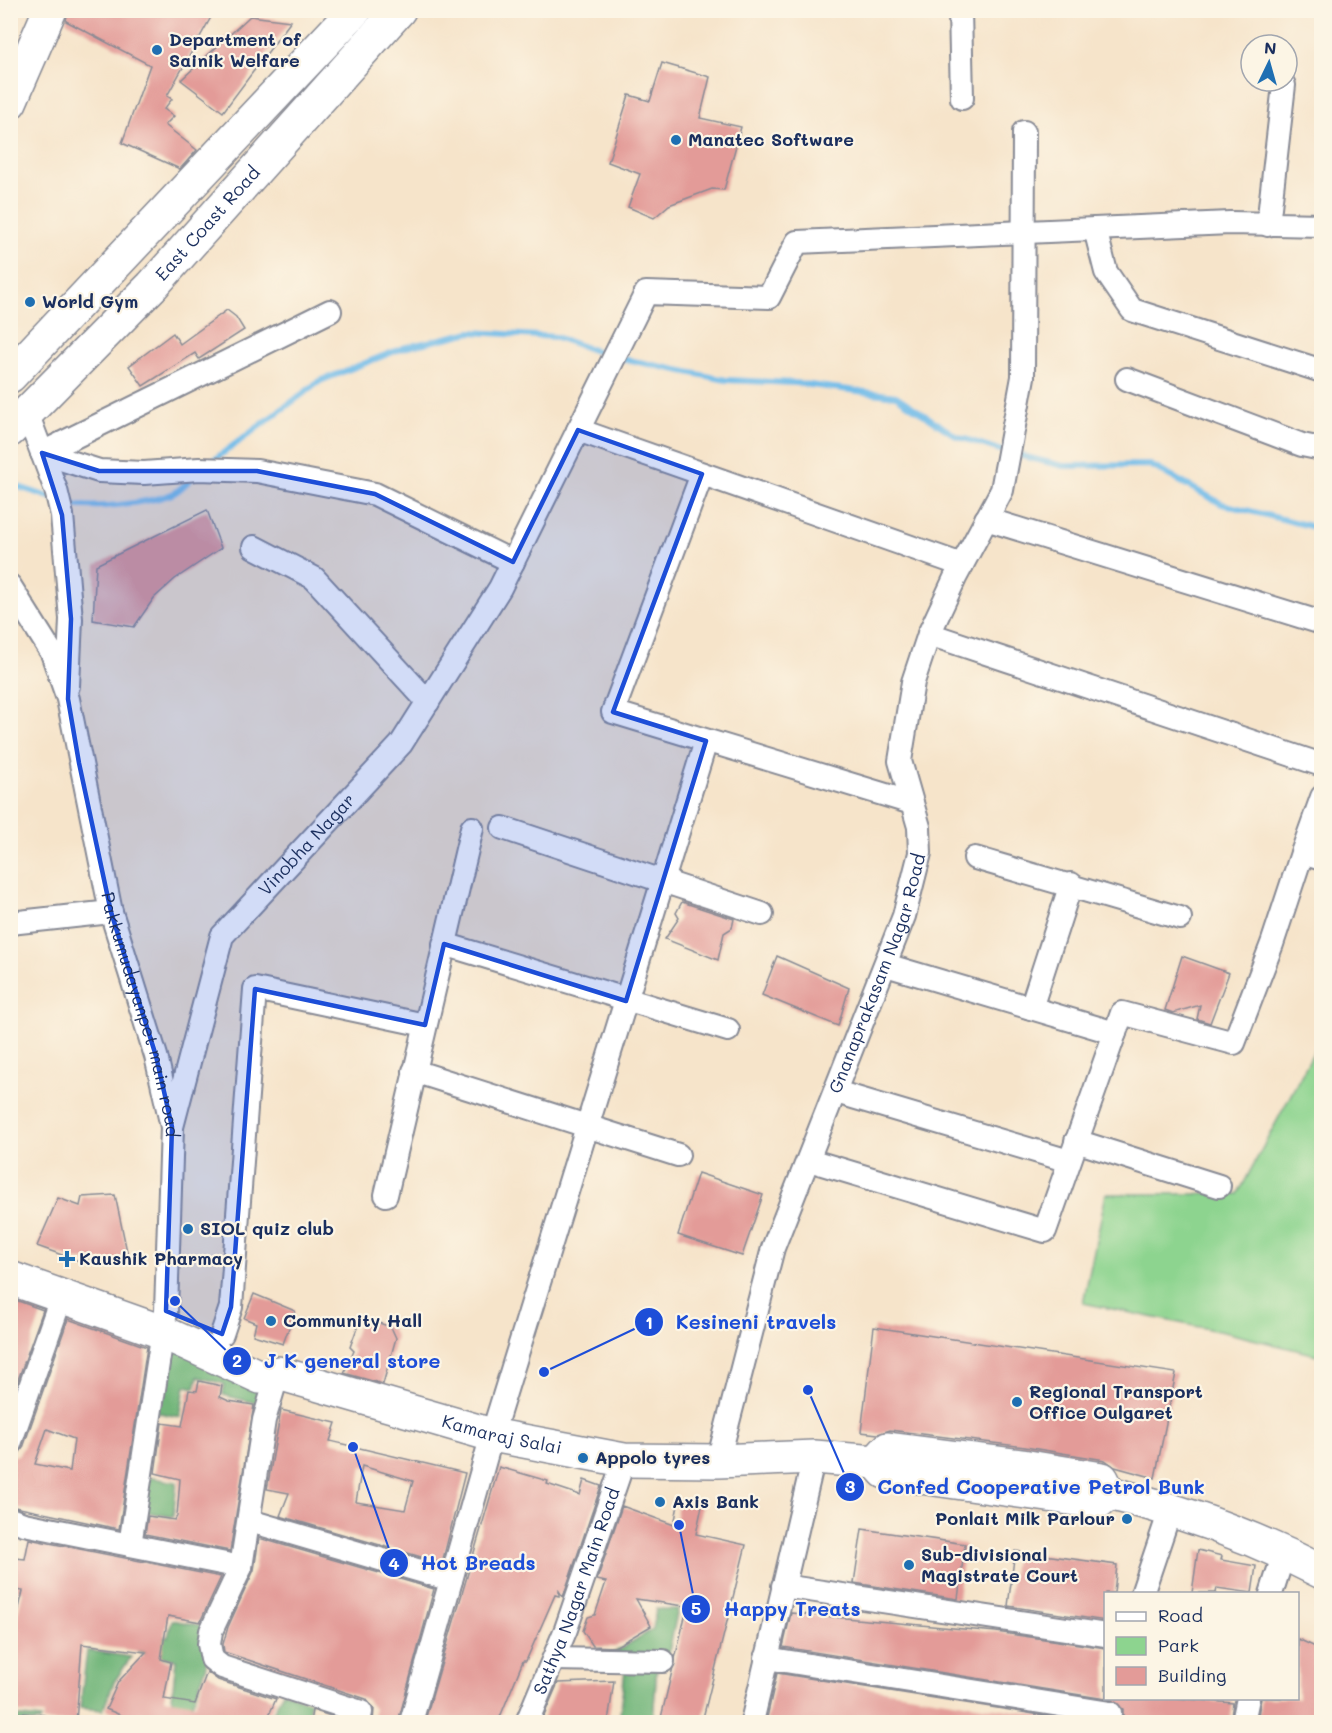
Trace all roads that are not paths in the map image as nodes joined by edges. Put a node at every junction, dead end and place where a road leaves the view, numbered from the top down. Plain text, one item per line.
1 (50, 10) edge
2 (355, 10) edge
3 (399, 10) edge
4 (960, 10) edge
5 (14, 82) edge
6 (1283, 93) edge
7 (962, 98) dead end
8 (1024, 132) dead end
9 (1268, 225) junction
10 (1322, 225) edge
11 (1095, 229) junction
12 (1024, 232) junction
13 (330, 311) dead end
14 (1322, 371) edge
15 (11, 375) edge
16 (1126, 379) dead end
17 (19, 422) edge
18 (578, 430) junction
19 (1322, 449) edge
20 (42, 453) junction
21 (702, 474) junction
22 (986, 519) junction
23 (254, 547) dead end
24 (513, 562) junction
25 (962, 565) junction
26 (10, 586) edge
27 (1322, 623) edge
28 (929, 634) junction
29 (68, 699) junction
30 (428, 702) junction
31 (706, 741) junction
32 (1322, 765) edge
33 (1322, 797) edge
34 (912, 803) junction
35 (472, 828) dead end
36 (503, 828) dead end
37 (1312, 856) edge
38 (975, 858) dead end
39 (663, 880) junction
40 (1071, 884) junction
41 (111, 912) junction
42 (762, 914) dead end
43 (1180, 918) dead end
44 (10, 923) edge
45 (444, 944) junction
46 (886, 964) junction
47 (626, 1001) junction
48 (1031, 1008) junction
49 (425, 1025) junction
50 (728, 1030) dead end
51 (1115, 1033) junction
52 (414, 1071) junction
53 (836, 1092) junction
54 (586, 1123) junction
55 (172, 1127) junction
56 (1073, 1151) junction
57 (678, 1155) dead end
58 (809, 1160) junction
59 (1219, 1186) dead end
60 (386, 1195) dead end
61 (10, 1257) edge
62 (10, 1278) edge
63 (62, 1295) junction
64 (164, 1321) junction
65 (222, 1334) junction
66 (278, 1373) junction
67 (492, 1435) junction
68 (10, 1444) edge
69 (813, 1457) junction
70 (624, 1460) junction
71 (718, 1461) junction
72 (1171, 1508) junction
73 (10, 1519) edge
74 (250, 1521) junction
75 (130, 1545) junction
76 (1284, 1553) junction
77 (241, 1568) junction
78 (1322, 1572) edge
79 (451, 1580) junction
80 (783, 1586) junction
81 (1142, 1592) edge
82 (1271, 1592) edge
83 (1104, 1635) edge
84 (766, 1658) junction
85 (554, 1659) junction
86 (663, 1661) dead end
87 (1248, 1700) edge
88 (1111, 1711) edge
89 (359, 1722) edge
90 (411, 1722) edge
91 (527, 1722) edge
92 (752, 1722) edge
93 (1243, 1722) edge

1 - 5 main road
2 - 15 main road, East Coast Road
3 - 17 main road, East Coast Road
4 - 7 street
6 - 9 street
8 - 12 street, Gnanaprakasam Nagar Road
9 - 10 street
9 - 11 street
11 - 12 street
11 - 14 street
12 - 18 street, Vinobha Nagar
12 - 22 street, Gnanaprakasam Nagar Road
13 - 20 street
16 - 19 street
17 - 20 street
18 - 21 street
18 - 24 street, Vinobha Nagar
20 - 24 street
20 - 29 street
21 - 25 street
21 - 31 street
22 - 25 street, Gnanaprakasam Nagar Road
22 - 27 street
23 - 30 street
24 - 30 street, Vinobha Nagar
25 - 28 street, Gnanaprakasam Nagar Road
26 - 29 street
28 - 32 street
28 - 34 street, Gnanaprakasam Nagar Road
29 - 41 street, Pakkumudayanpet main road
30 - 55 street, Vinobha Nagar
31 - 34 street
31 - 39 street
33 - 37 street
34 - 46 street, Gnanaprakasam Nagar Road
35 - 45 street
36 - 39 street
37 - 51 street
38 - 40 street
39 - 42 street
39 - 47 street
40 - 43 street
40 - 48 street
41 - 44 street
41 - 55 street, Pakkumudayanpet main road
45 - 47 street
45 - 49 street
46 - 48 street
46 - 53 street, Gnanaprakasam Nagar Road
47 - 50 street
47 - 54 street
48 - 51 street
49 - 52 street
49 - 65 street
51 - 56 street
52 - 54 street
52 - 60 street
53 - 56 street
53 - 58 street, Gnanaprakasam Nagar Road
54 - 57 street
54 - 67 street
55 - 64 street, Pakkumudayanpet main road
56 - 58 street
56 - 59 street
58 - 71 street, Gnanaprakasam Nagar Road
61 - 64 main road, Kamaraj Salai
62 - 63 main road, Kamaraj Salai
63 - 64 main road, Kamaraj Salai
63 - 68 street
64 - 65 main road, Kamaraj Salai
64 - 66 main road, Kamaraj Salai
64 - 75 street, Pakkumudayanpet main road
65 - 66 main road, Kamaraj Salai
66 - 67 main road, Kamaraj Salai
66 - 74 street
67 - 70 main road, Kamaraj Salai
67 - 79 street
69 - 71 main road, Kamaraj Salai
69 - 72 main road, Kamaraj Salai
69 - 80 street
70 - 71 main road, Kamaraj Salai
70 - 85 street, Sathya Nagar Main Road
72 - 76 main road, Kamaraj Salai
72 - 81 street
73 - 75 street
74 - 77 street
74 - 79 street
75 - 77 street
76 - 78 main road, Kamaraj Salai
76 - 82 street
77 - 89 street
79 - 90 street
80 - 83 street
80 - 84 street
84 - 88 street
84 - 92 street
85 - 86 street
85 - 91 street, Sathya Nagar Main Road
87 - 93 street

